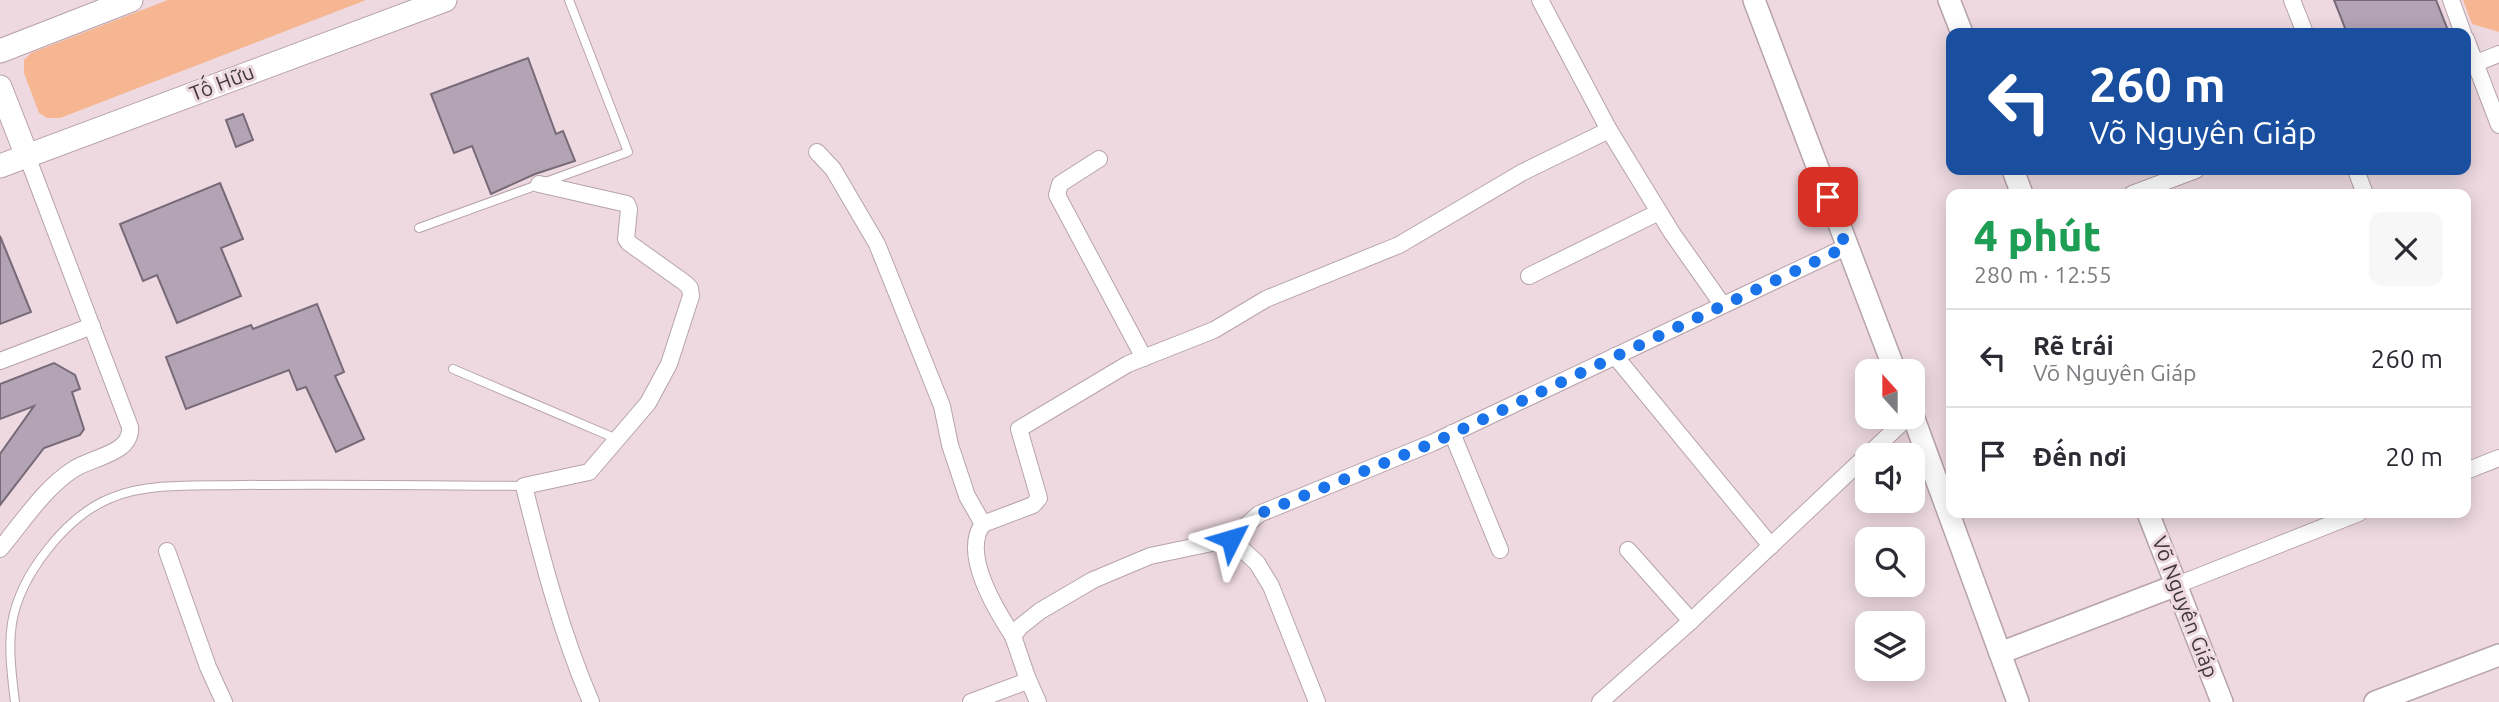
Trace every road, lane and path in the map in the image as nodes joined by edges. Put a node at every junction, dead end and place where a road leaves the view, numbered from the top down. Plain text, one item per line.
1 (131, 0) edge
2 (445, 0) edge
3 (569, 0) edge
4 (1540, 0) edge
5 (1754, 0) edge
6 (1949, 0) edge
7 (2292, 0) edge
8 (2451, 0) edge
9 (1960, 28) edge
10 (2303, 28) edge
11 (2461, 28) edge
12 (0, 51) edge
13 (2499, 54) edge
14 (2471, 65) edge
15 (2471, 67) edge
16 (0, 87) edge
17 (2499, 125) edge
18 (1609, 130) junction
19 (817, 152) dead end
20 (27, 156) junction
21 (1099, 159) dead end
22 (0, 166) edge
23 (2183, 175) edge
24 (539, 184) junction
25 (2146, 189) edge
26 (1659, 212) junction
27 (419, 228) dead end
28 (1846, 247) junction
29 (1529, 276) dead end
30 (1722, 304) junction
31 (92, 326) junction
32 (1615, 356) junction
33 (1144, 358) junction
34 (1890, 359) edge
35 (0, 361) edge
36 (453, 369) dead end
37 (1896, 429) edge
38 (1916, 429) edge
39 (1452, 433) junction
40 (617, 439) junction
41 (1881, 443) edge
42 (2499, 458) edge
43 (1855, 466) edge
44 (2471, 468) edge
45 (524, 486) junction
46 (1946, 509) edge
47 (1949, 518) edge
48 (2150, 518) edge
49 (2346, 518) edge
50 (983, 524) junction
51 (1231, 539) junction
52 (1771, 546) junction
53 (0, 549) edge
54 (1500, 550) dead end
55 (1628, 550) dead end
56 (167, 551) dead end
57 (2177, 585) junction
58 (1691, 621) junction
59 (1013, 636) junction
60 (2000, 653) junction
61 (2499, 655) edge
62 (1027, 677) junction
63 (15, 702) edge
64 (224, 702) edge
65 (591, 702) edge
66 (971, 702) edge
67 (1038, 702) edge
68 (1317, 702) edge
69 (1600, 702) edge
70 (2018, 702) edge
71 (2222, 702) edge
72 (2375, 702) edge

1 - 12 main road
2 - 20 main road, Tố Hữu
3 - 24 lane
4 - 18 street
5 - 28 street
6 - 9 street
7 - 10 street
8 - 11 street
13 - 14 street
15 - 17 street
16 - 20 main road
18 - 26 street
18 - 33 street
19 - 50 street
20 - 22 main road, Tố Hữu
20 - 31 street
21 - 33 street
23 - 25 street
24 - 27 lane
24 - 40 street
26 - 29 street
26 - 30 street
28 - 30 street
28 - 34 street
30 - 32 street
31 - 35 street
31 - 53 street
32 - 39 street
32 - 52 street
33 - 50 street
36 - 40 lane
37 - 41 street
38 - 46 street
39 - 51 street
39 - 54 street
40 - 45 street
42 - 44 street
43 - 52 street
45 - 63 lane
45 - 65 street
47 - 60 street
48 - 57 street, Võ Nguyên Giáp
49 - 57 street
50 - 59 street
51 - 59 street
51 - 68 street
52 - 58 street
55 - 58 street
56 - 64 street
57 - 60 street
57 - 71 street, Võ Nguyên Giáp
58 - 69 street
59 - 62 street
60 - 70 street
61 - 72 street
62 - 66 street
62 - 67 street

